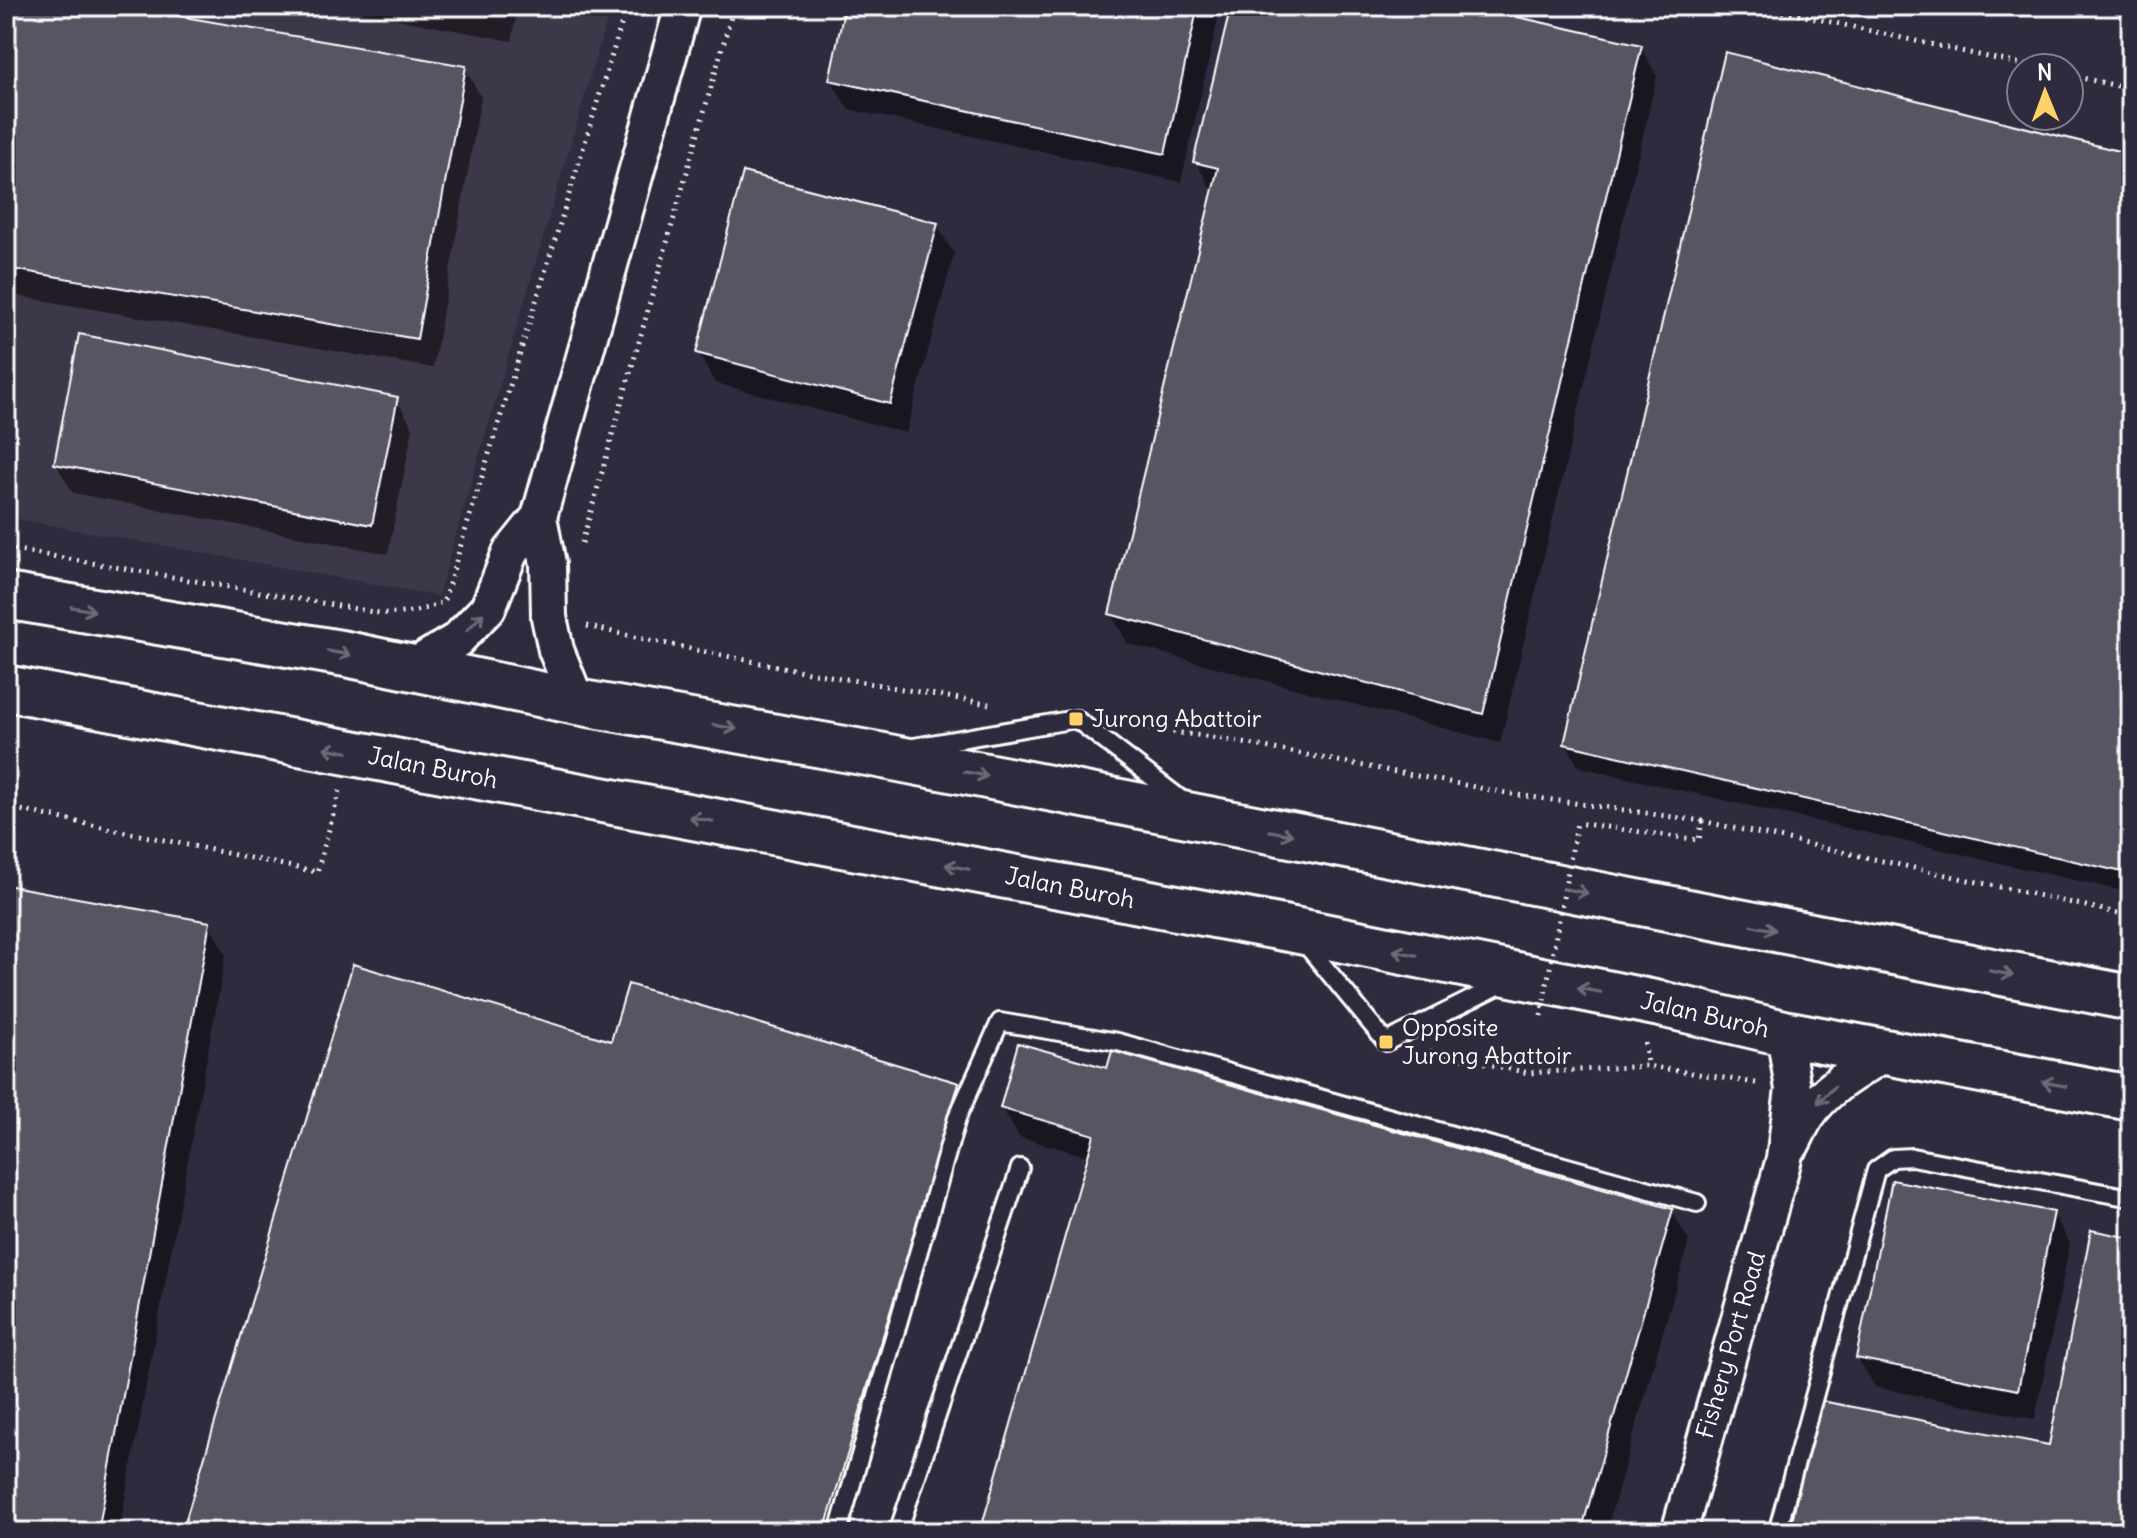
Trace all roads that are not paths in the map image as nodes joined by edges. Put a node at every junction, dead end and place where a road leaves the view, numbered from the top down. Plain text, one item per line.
1 (683, 6) edge
2 (539, 517) junction
3 (6, 596) edge
4 (412, 667) junction
5 (6, 688) edge
6 (577, 702) junction
7 (873, 754) junction
8 (1205, 818) junction
9 (1294, 930) junction
10 (1518, 976) junction
11 (2131, 998) edge
12 (1784, 1033) junction
13 (1888, 1052) junction
14 (2131, 1098) edge
15 (1784, 1159) junction
16 (1020, 1168) dead end
17 (2131, 1198) edge
18 (1697, 1203) dead end
19 (838, 1532) edge
20 (898, 1532) edge
21 (1679, 1532) edge
22 (1777, 1532) edge

1 - 2 street
4 -> 2 street
2 - 6 street
3 -> 4 highway
4 - 6 highway
9 -> 5 highway, Jalan Buroh
6 -> 7 highway
7 -> 8 highway
7 - 8 lane
8 -> 11 highway
10 -> 9 highway, Jalan Buroh
9 - 10 lane
12 -> 10 highway, Jalan Buroh
12 - 13 highway, Jalan Buroh
12 - 15 street, Fishery Port Road
14 -> 13 highway, Jalan Buroh
13 -> 15 street, Fishery Port Road
15 - 21 street, Fishery Port Road
16 - 20 lane
17 - 22 lane
18 - 19 lane

